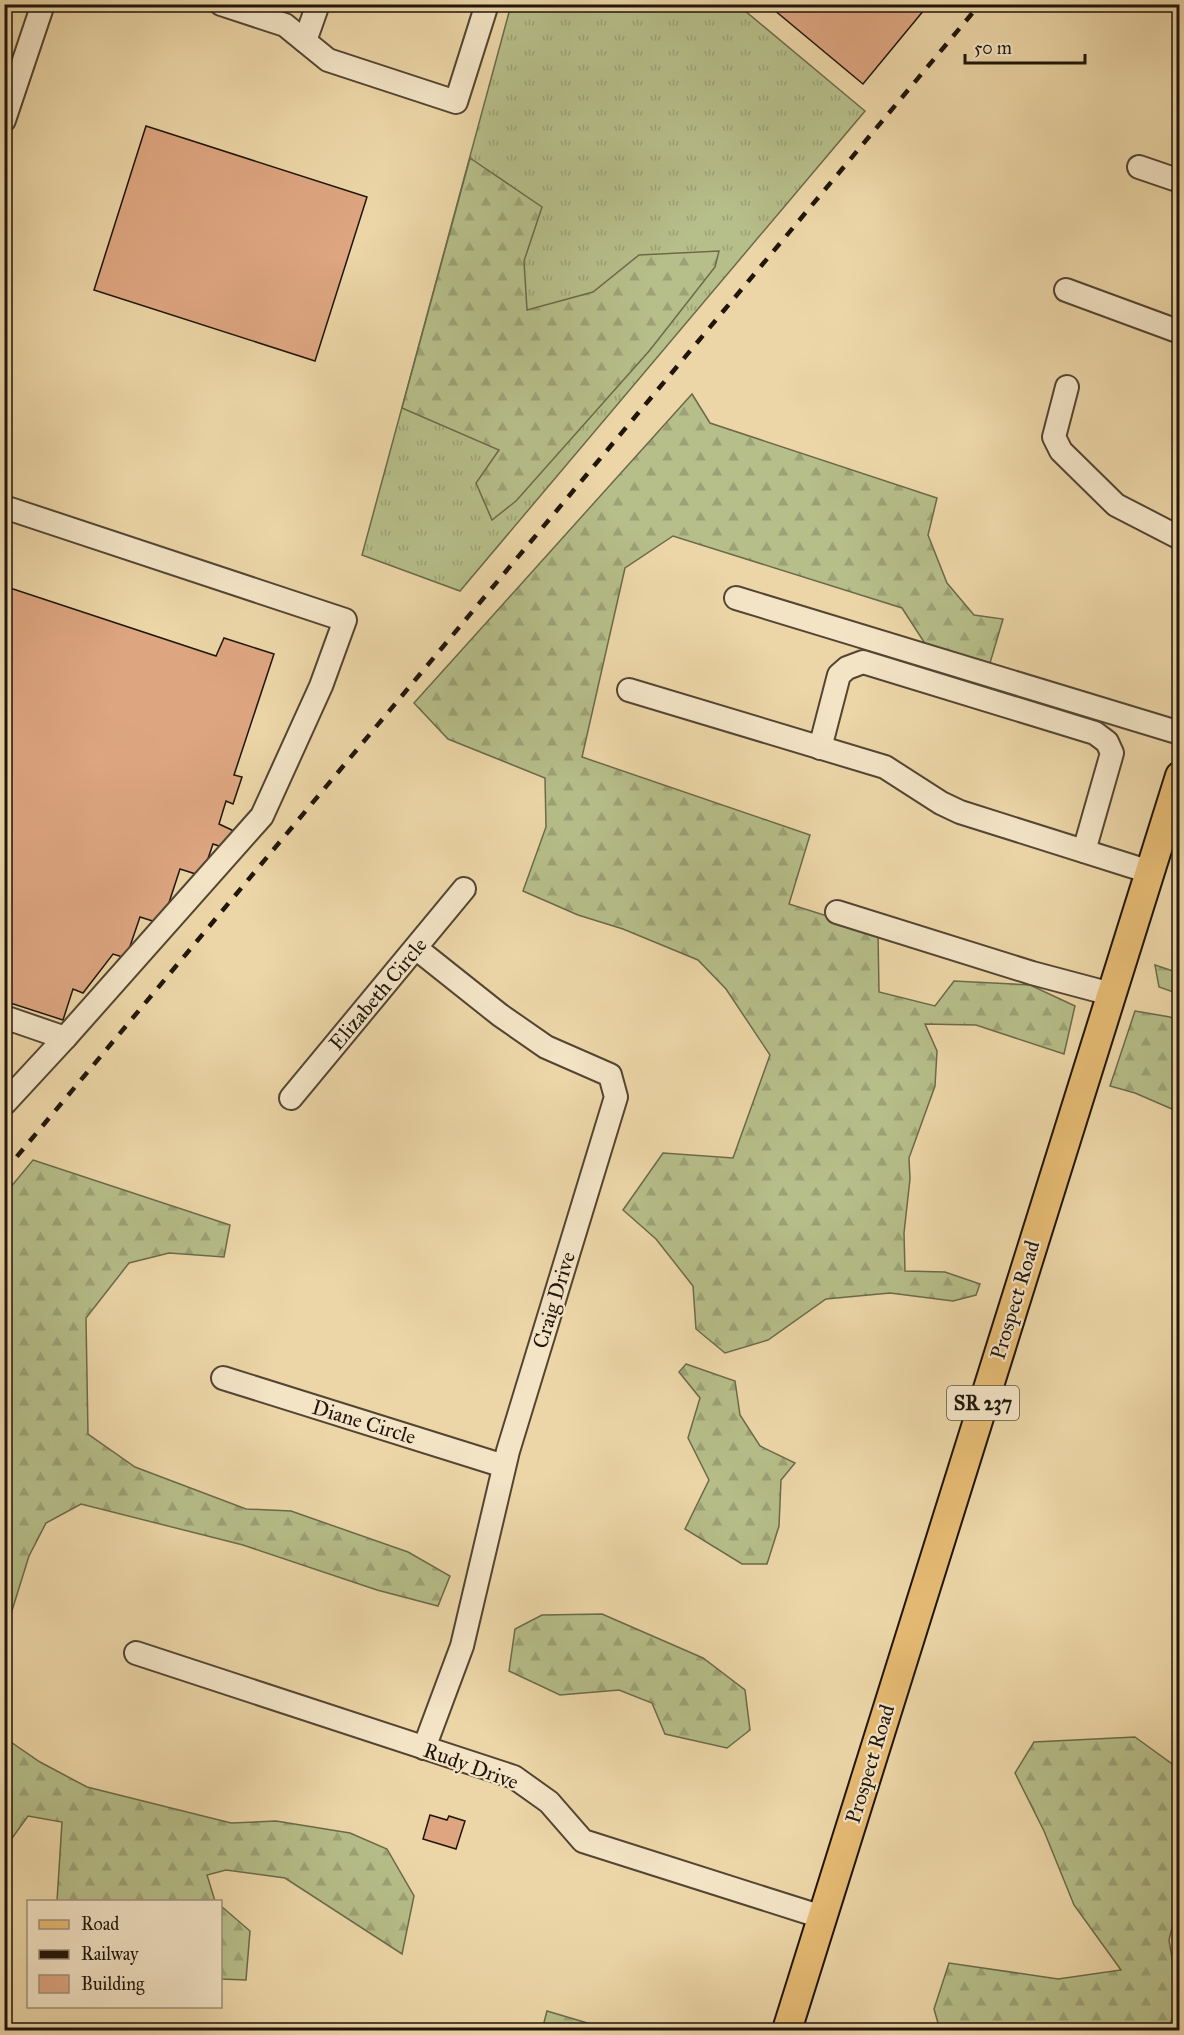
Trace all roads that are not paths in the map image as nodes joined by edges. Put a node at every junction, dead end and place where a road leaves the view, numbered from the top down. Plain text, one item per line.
1 (43, 4) edge
2 (221, 4) edge
3 (318, 4) edge
4 (487, 4) edge
5 (305, 40) junction
6 (11, 79) edge
7 (4, 120) edge
8 (1139, 167) dead end
9 (1179, 181) edge
10 (1066, 290) dead end
11 (1179, 332) edge
12 (1067, 387) dead end
13 (4, 507) edge
14 (1179, 538) edge
15 (736, 598) dead end
16 (629, 690) dead end
17 (1179, 733) edge
18 (820, 748) junction
19 (1179, 776) edge
20 (1084, 851) junction
21 (1150, 872) junction
22 (464, 889) dead end
23 (837, 912) dead end
24 (417, 949) junction
25 (1111, 994) junction
26 (4, 1017) edge
27 (65, 1038) junction
28 (291, 1098) dead end
29 (4, 1104) edge
30 (223, 1378) dead end
31 (504, 1466) junction
32 (136, 1653) dead end
33 (424, 1748) junction
34 (822, 1917) junction
35 (787, 2031) edge

1 - 6 street
2 - 5 street
3 - 5 street
4 - 5 street
6 - 7 street
8 - 9 street
10 - 11 street
12 - 14 street
13 - 27 street
15 - 17 street
16 - 18 street
18 - 20 street
18 - 20 street
19 - 21 main road, Prospect Road / SR 237
20 - 21 street
21 - 25 main road, Prospect Road / SR 237
22 - 24 street, Elizabeth Circle
23 - 25 street
24 - 28 street, Elizabeth Circle
24 - 31 street, Craig Drive
25 - 34 main road, Prospect Road / SR 237
26 - 27 street
27 - 29 street
30 - 31 street, Diane Circle
31 - 33 street, Craig Drive
32 - 33 street, Rudy Drive
33 - 34 street, Rudy Drive
34 - 35 main road, Prospect Road / SR 237

